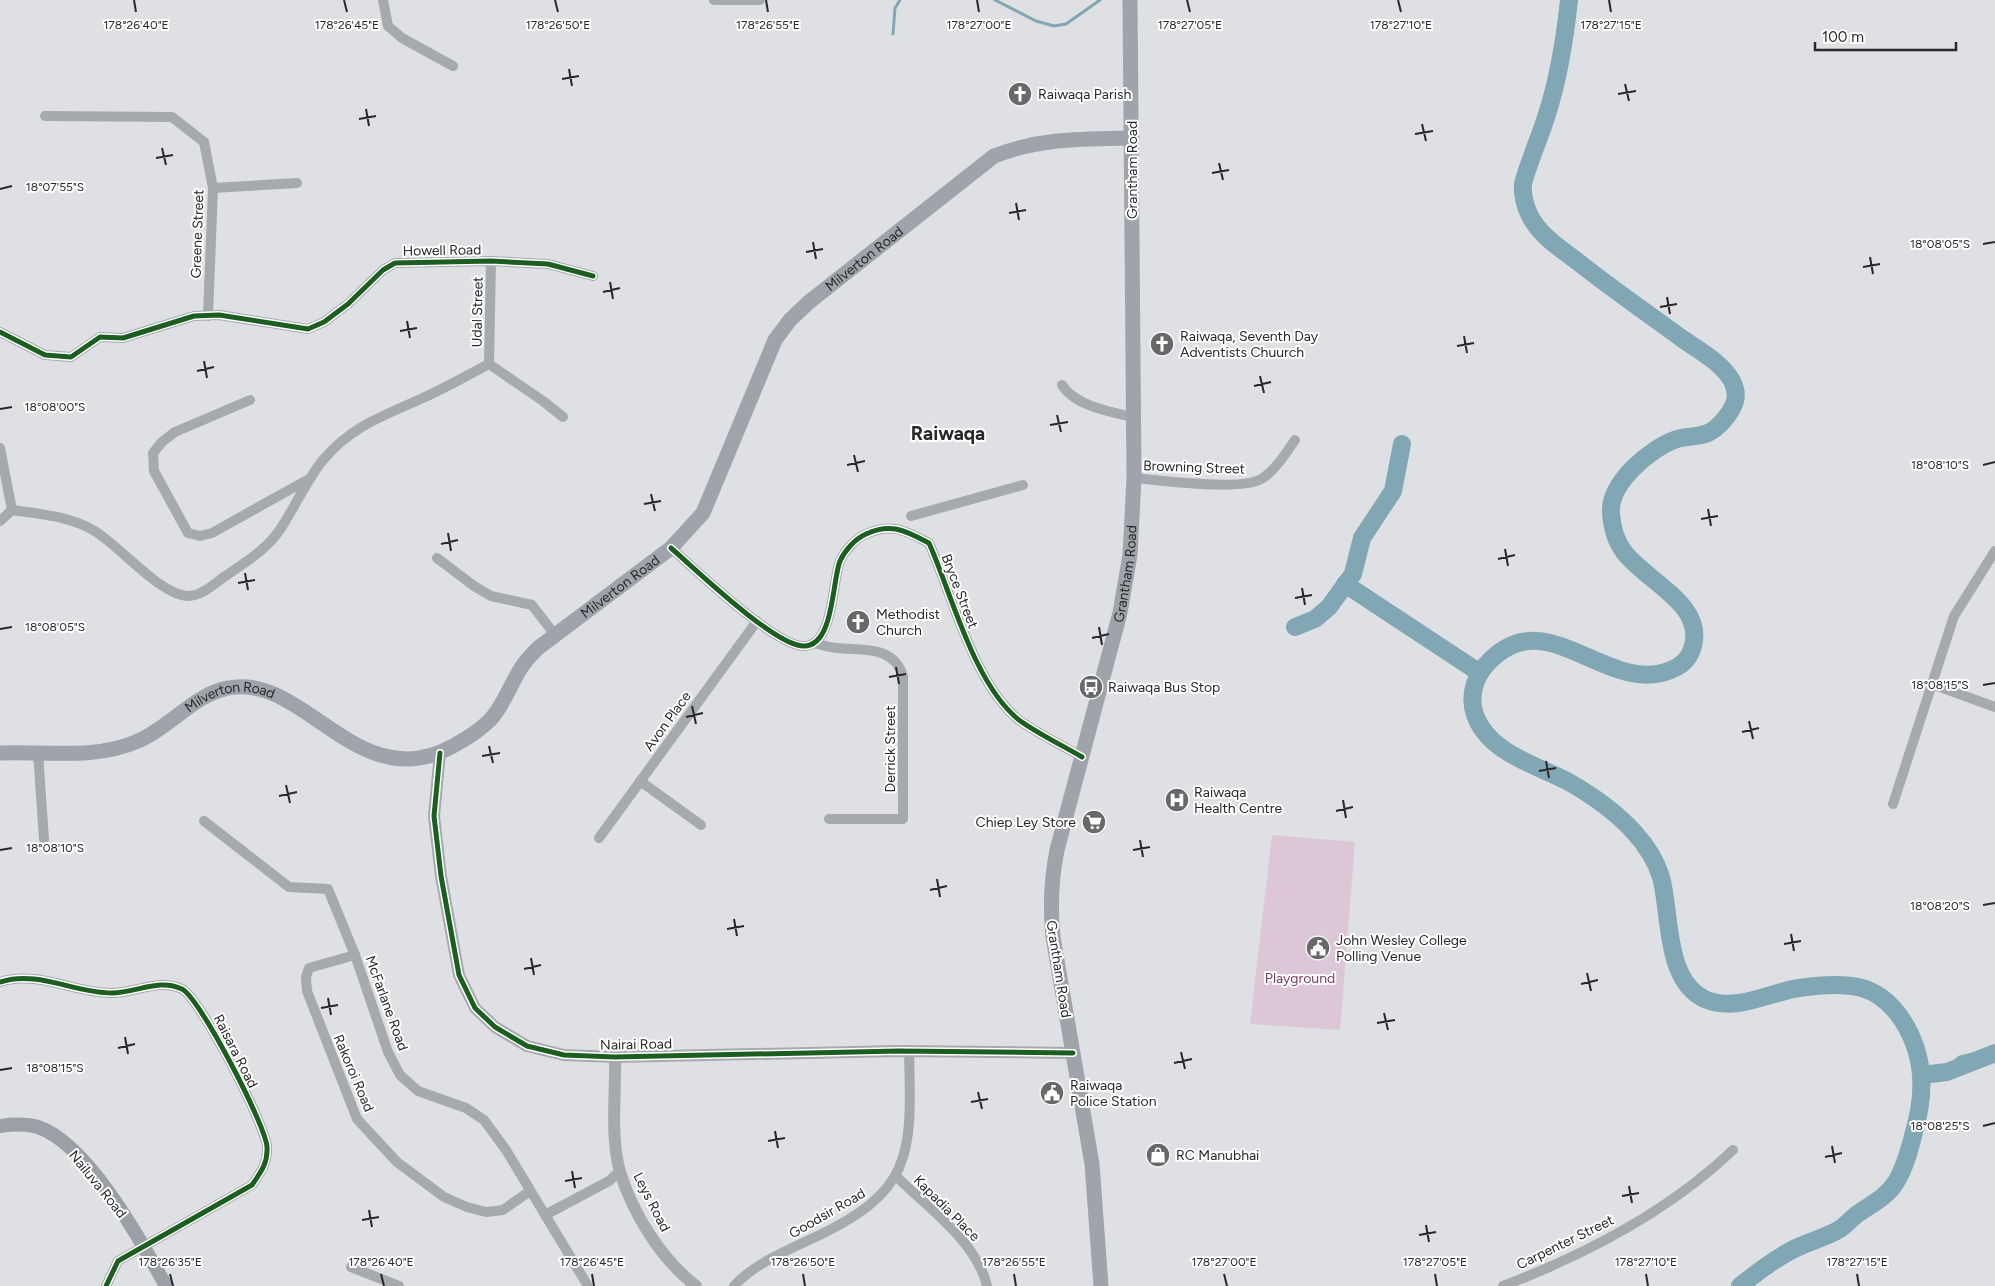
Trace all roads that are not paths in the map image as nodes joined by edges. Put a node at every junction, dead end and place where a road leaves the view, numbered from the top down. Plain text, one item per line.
1 (383, 0) edge
2 (714, 0) edge
3 (760, 0) edge
4 (1130, 0) edge
5 (453, 66) dead end
6 (45, 116) dead end
7 (1132, 138) junction
8 (296, 183) dead end
9 (213, 188) junction
10 (491, 261) junction
11 (593, 276) dead end
12 (208, 316) junction
13 (0, 332) edge
14 (489, 364) junction
15 (1062, 385) dead end
16 (250, 400) dead end
17 (564, 417) dead end
18 (1133, 418) junction
19 (1295, 440) dead end
20 (0, 448) edge
21 (1134, 478) junction
22 (308, 480) junction
23 (1023, 485) dead end
24 (12, 510) junction
25 (911, 516) dead end
26 (0, 521) edge
27 (671, 548) junction
28 (1995, 551) edge
29 (437, 558) dead end
30 (757, 621) junction
31 (555, 635) junction
32 (814, 643) junction
33 (1932, 684) junction
34 (1995, 707) edge
35 (0, 753) edge
36 (38, 753) junction
37 (440, 753) junction
38 (1082, 757) junction
39 (640, 781) junction
40 (1893, 804) dead end
41 (829, 820) dead end
42 (204, 821) dead end
43 (701, 825) dead end
44 (600, 838) dead end
45 (44, 840) dead end
46 (355, 955) junction
47 (0, 982) edge
48 (909, 1051) junction
49 (1073, 1053) junction
50 (615, 1057) junction
51 (0, 1126) edge
52 (1733, 1150) dead end
53 (620, 1171) junction
54 (897, 1177) junction
55 (530, 1191) junction
56 (545, 1215) junction
57 (145, 1248) junction
58 (351, 1267) dead end
59 (106, 1286) edge
60 (166, 1286) edge
61 (399, 1286) edge
62 (588, 1286) edge
63 (696, 1286) edge
64 (734, 1286) edge
65 (987, 1286) edge
66 (1101, 1286) edge
67 (1504, 1286) edge

1 - 5 street
2 - 3 street
4 - 7 main road, Grantham Road
6 - 9 street, Greene Street
7 - 18 main road, Grantham Road
7 - 27 main road, Milverton Road
8 - 9 street
9 - 12 street, Greene Street
10 - 11 street, Howell Road
10 - 12 street, Howell Road
10 - 14 street, Udal Street
12 - 13 street, Howell Road
14 - 17 street
14 - 22 street
15 - 18 street
16 - 22 street
18 - 21 main road, Grantham Road
19 - 21 street, Browning Street
20 - 24 street
21 - 38 main road, Grantham Road
22 - 24 street
23 - 25 street
24 - 26 street
27 - 30 street
27 - 31 main road, Milverton Road
28 - 33 street
29 - 31 street
30 - 32 street
30 - 39 street, Avon Place
31 - 37 main road, Milverton Road
32 - 38 street, Bryce Street
32 - 41 street, Derrick Street
33 - 34 street
33 - 40 street
35 - 36 main road, Milverton Road
36 - 37 main road, Milverton Road
36 - 45 street
37 - 50 street, Nairai Road
38 - 49 main road, Grantham Road
39 - 43 street
39 - 44 street, Avon Place
42 - 46 street, McFarlane Road
46 - 55 street, McFarlane Road
46 - 55 street, Rakoroi Road
47 - 57 street, Raisara Road
48 - 49 street, Nairai Road
48 - 50 street, Nairai Road
48 - 54 street, Goodsir Road
49 - 66 main road, Grantham Road
50 - 53 street, Leys Road
51 - 57 main road, Nailuva Road
52 - 67 street, Carpenter Street
53 - 56 street
53 - 63 street, Leys Road
54 - 64 street, Goodsir Road
54 - 65 street, Kapadia Place
55 - 56 street, McFarlane Road
56 - 62 street, McFarlane Road
57 - 59 street, Raisara Road
57 - 60 main road, Nailuva Road
58 - 61 street

